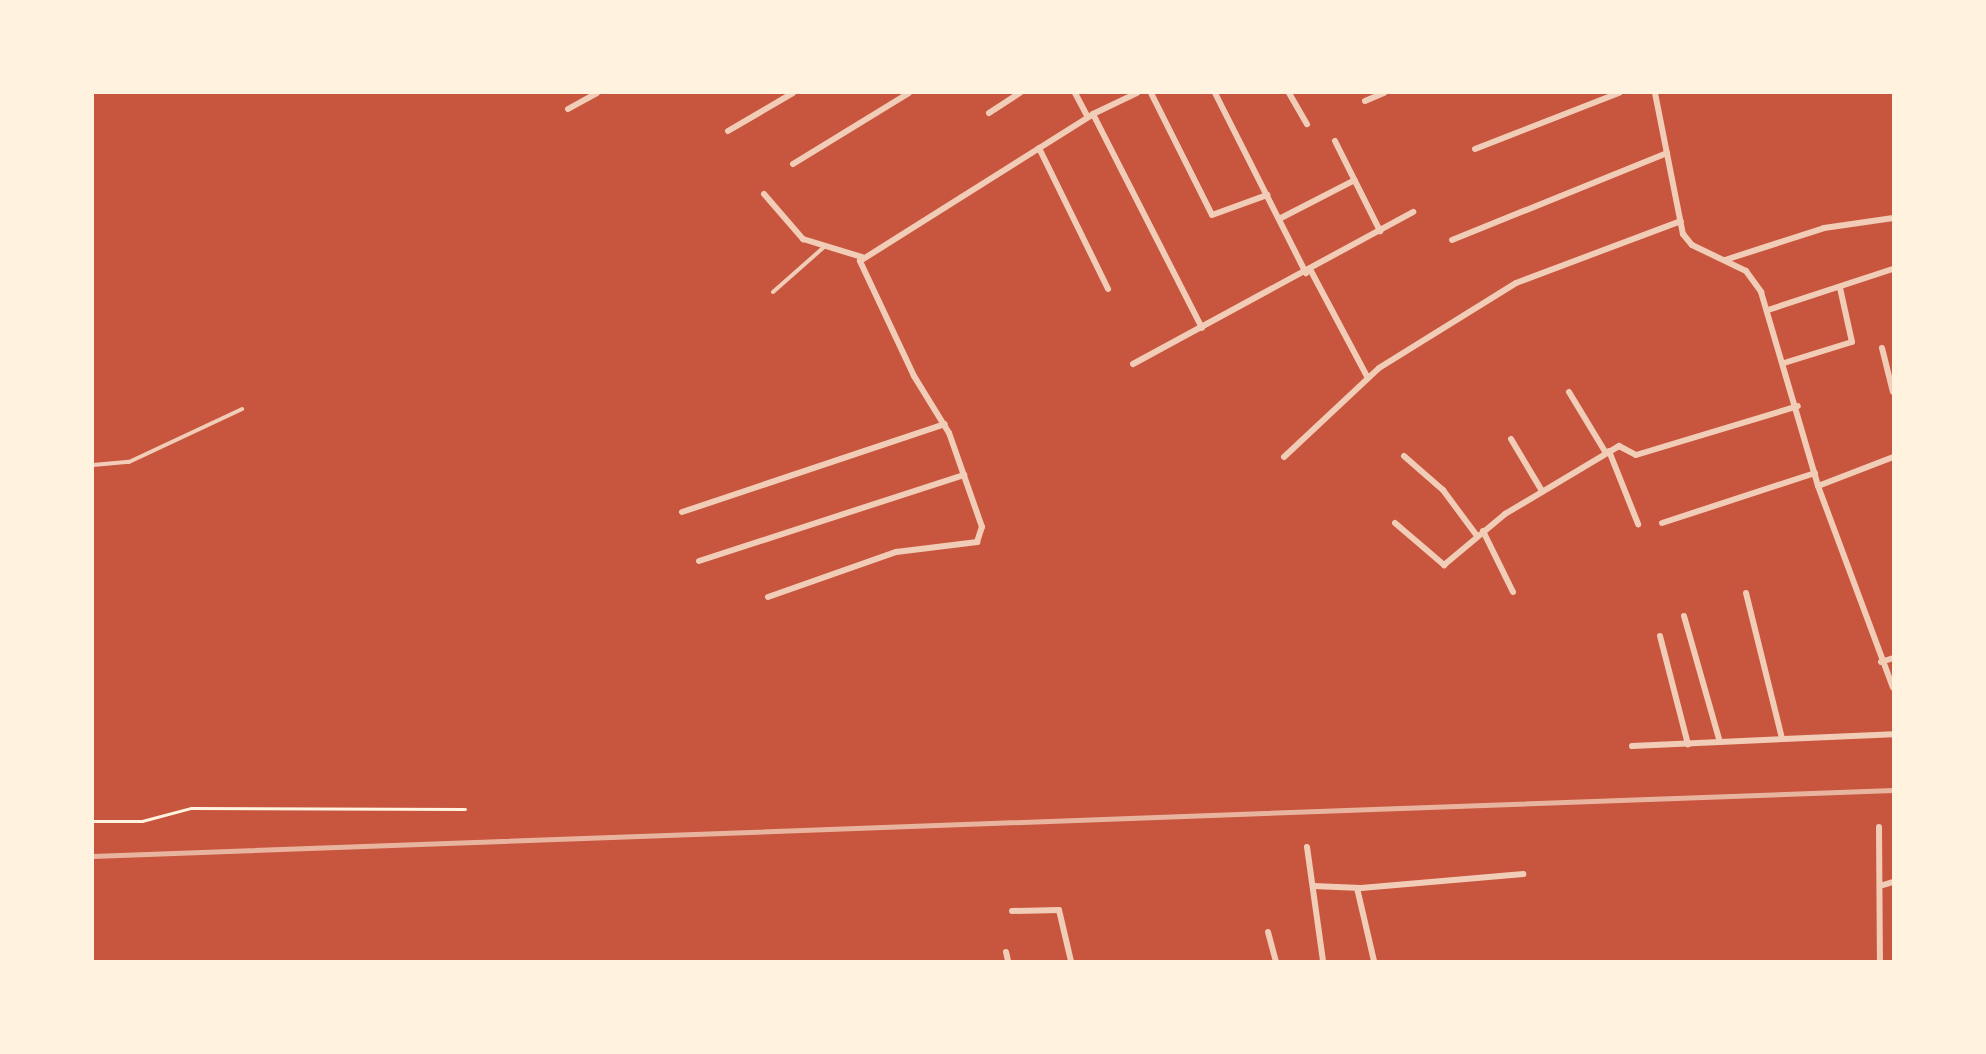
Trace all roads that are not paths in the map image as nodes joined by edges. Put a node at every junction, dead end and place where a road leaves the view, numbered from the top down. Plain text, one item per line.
1 (597, 93) edge
2 (793, 93) edge
3 (909, 93) edge
4 (1020, 93) edge
5 (1075, 93) edge
6 (1137, 93) edge
7 (1151, 93) edge
8 (1215, 93) edge
9 (1289, 93) edge
10 (1384, 93) edge
11 (1619, 93) edge
12 (1655, 93) edge
13 (1365, 101) dead end
14 (568, 109) dead end
15 (989, 113) dead end
16 (1091, 115) junction
17 (1307, 124) dead end
18 (728, 131) dead end
19 (1335, 141) dead end
20 (1039, 148) junction
21 (1475, 149) dead end
22 (1667, 153) junction
23 (793, 164) dead end
24 (1354, 180) junction
25 (764, 194) dead end
26 (1267, 195) junction
27 (1413, 212) dead end
28 (1893, 218) edge
29 (1279, 219) junction
30 (1681, 221) junction
31 (1380, 231) junction
32 (1452, 240) dead end
33 (824, 247) junction
34 (862, 257) junction
35 (1725, 260) junction
36 (1893, 269) edge
37 (1309, 272) junction
38 (1840, 288) junction
39 (1108, 289) dead end
40 (773, 292) dead end
41 (1768, 310) junction
42 (1202, 328) junction
43 (1882, 348) dead end
44 (1784, 363) junction
45 (1133, 364) dead end
46 (1368, 378) junction
47 (1569, 392) dead end
48 (1893, 392) edge
49 (1798, 406) junction
50 (242, 409) dead end
51 (945, 424) junction
52 (1511, 439) dead end
53 (1608, 452) junction
54 (1404, 456) dead end
55 (1284, 457) dead end
56 (1893, 458) edge
57 (93, 465) edge
58 (1815, 473) junction
59 (964, 475) junction
60 (1818, 486) junction
61 (1542, 491) junction
62 (682, 512) dead end
63 (1395, 523) dead end
64 (1662, 523) dead end
65 (1638, 524) dead end
66 (1483, 531) junction
67 (1477, 536) junction
68 (699, 561) dead end
69 (1513, 592) dead end
70 (1746, 593) dead end
71 (768, 597) dead end
72 (1684, 616) dead end
73 (1660, 636) dead end
74 (1893, 658) edge
75 (1881, 662) junction
76 (1893, 688) edge
77 (1893, 734) edge
78 (1782, 739) junction
79 (1720, 742) junction
80 (1688, 744) junction
81 (1632, 746) dead end
82 (1879, 827) dead end
83 (1307, 847) dead end
84 (1523, 874) dead end
85 (1893, 882) edge
86 (1313, 886) junction
87 (1880, 886) junction
88 (1357, 888) junction
89 (1012, 911) dead end
90 (1268, 932) dead end
91 (1006, 952) dead end
92 (1008, 961) edge
93 (1071, 961) edge
94 (1276, 961) edge
95 (1323, 961) edge
96 (1374, 961) edge
97 (1880, 961) edge

1 - 14 street
2 - 18 street
3 - 23 street
4 - 15 street
5 - 16 street
6 - 16 street
7 - 26 street
8 - 26 street
9 - 17 street
10 - 13 street
11 - 21 street
12 - 22 street
16 - 20 street
16 - 42 street
19 - 24 street
20 - 34 street
20 - 39 street
22 - 30 street
22 - 32 street
24 - 29 street
24 - 31 street
25 - 33 street
26 - 29 street
27 - 31 street
28 - 35 street
29 - 37 street
30 - 35 street
30 - 46 street
31 - 37 street
33 - 34 street
33 - 40 lane
34 - 51 street
35 - 41 street
36 - 38 street
37 - 42 street
37 - 46 street
38 - 41 street
38 - 44 street
41 - 44 street
42 - 45 street
43 - 48 street
44 - 49 street
46 - 55 street
47 - 53 street
49 - 53 street
49 - 58 street
50 - 57 lane
51 - 59 street
51 - 62 street
52 - 61 street
53 - 61 street
53 - 65 street
54 - 67 street
56 - 60 street
58 - 60 street
58 - 64 street
59 - 68 street
59 - 71 street
60 - 75 street
61 - 66 street
63 - 67 street
66 - 67 street
66 - 69 street
70 - 78 street
72 - 79 street
73 - 80 street
74 - 75 street
75 - 76 street
77 - 78 street
78 - 79 street
79 - 80 street
80 - 81 street
82 - 87 street
83 - 86 street
84 - 88 street
85 - 87 street
86 - 88 street
86 - 95 street
87 - 97 street
88 - 96 street
89 - 93 street
90 - 94 street
91 - 92 street

